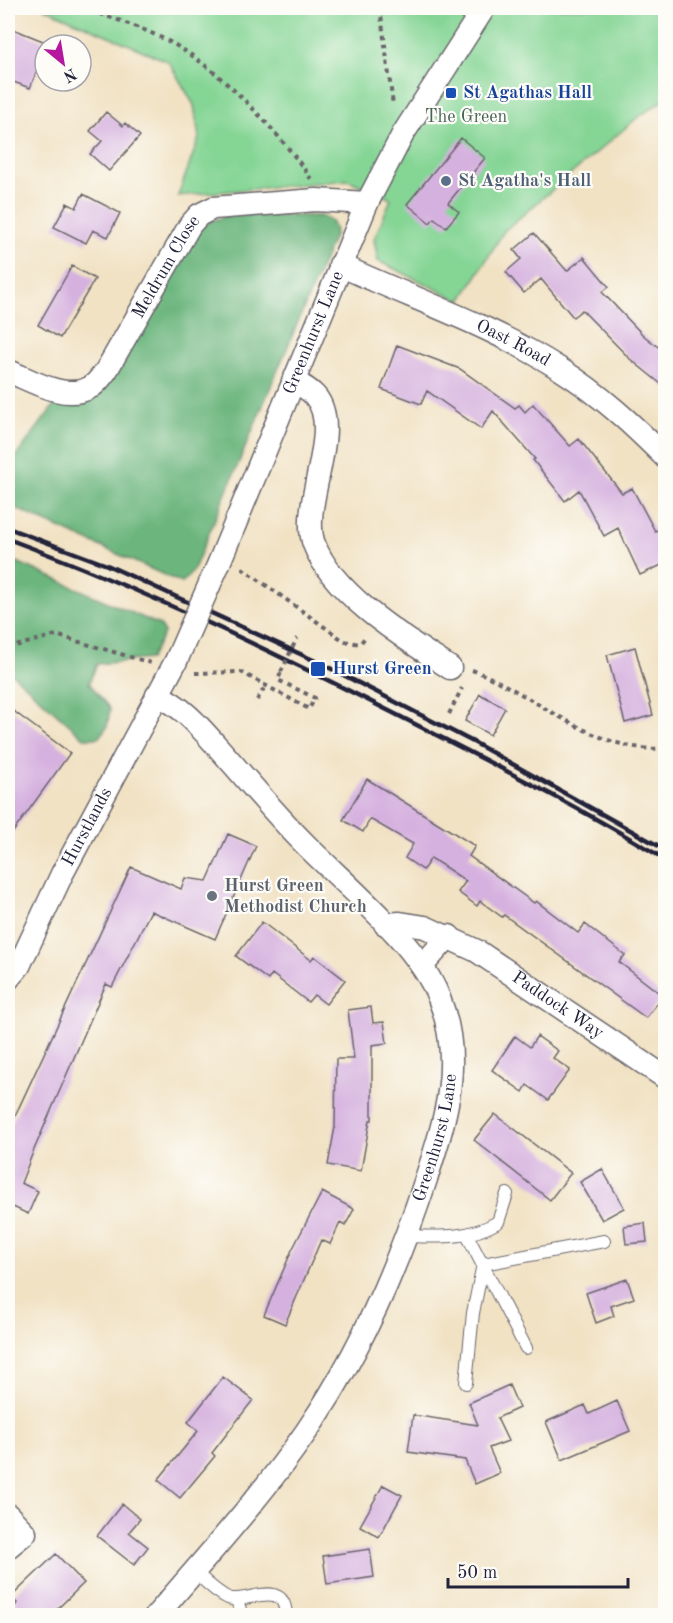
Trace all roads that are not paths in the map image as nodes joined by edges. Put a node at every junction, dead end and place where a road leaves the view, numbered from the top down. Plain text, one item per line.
1 (484, 8) edge
2 (367, 203) junction
3 (340, 265) junction
4 (8, 371) edge
5 (293, 381) junction
6 (666, 458) edge
7 (173, 667) joint
8 (461, 677) road end
9 (157, 695) junction
10 (385, 924) junction
11 (449, 936) junction
12 (422, 966) junction
13 (8, 980) edge
14 (666, 1078) edge
15 (507, 1194) dead end
16 (467, 1235) junction
17 (407, 1236) junction
18 (604, 1241) dead end
19 (483, 1264) junction
20 (526, 1348) dead end
21 (466, 1383) dead end
22 (8, 1515) edge
23 (8, 1547) edge
24 (194, 1571) junction
25 (237, 1600) junction
26 (156, 1616) edge
27 (242, 1616) edge
28 (286, 1616) edge

1 - 2 street, Greenhurst Lane
2 - 3 street, Greenhurst Lane
2 - 4 street, Meldrum Close
3 - 5 street, Greenhurst Lane
3 - 6 street, Oast Road
5 - 7 street, Greenhurst Lane, bridge
5 - 8 street
7 - 9 street, Hurstlands
9 - 10 street, Greenhurst Lane
9 - 13 street, Hurstlands
10 - 11 street, Paddock Way
10 - 12 street, Greenhurst Lane
11 - 12 street
11 - 14 street, Paddock Way
12 - 17 street, Greenhurst Lane
15 - 16 lane
16 - 17 lane
16 - 19 lane
17 - 24 street, Greenhurst Lane
18 - 19 lane
19 - 20 lane
19 - 21 lane
22 - 23 street
24 - 25 lane
24 - 26 street, Greenhurst Lane
25 - 27 lane
25 - 28 lane

